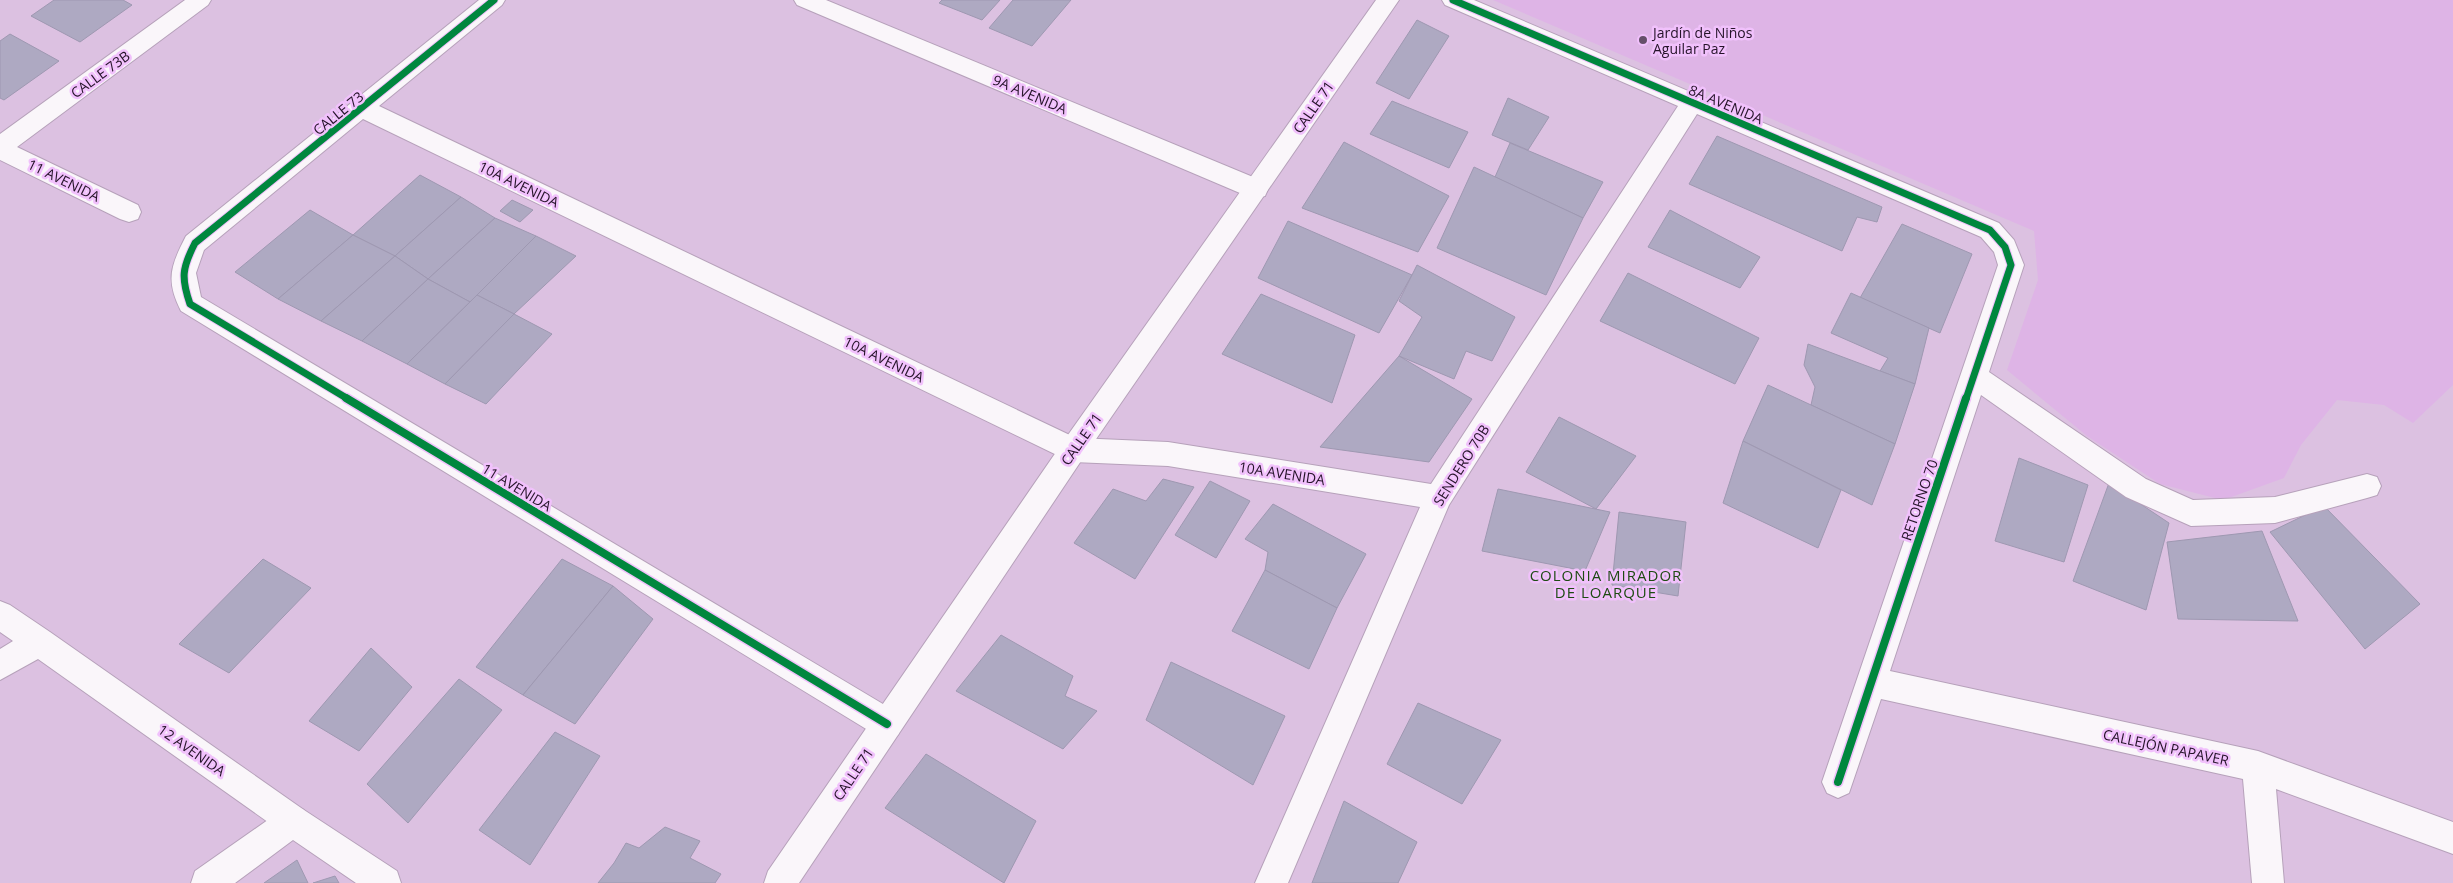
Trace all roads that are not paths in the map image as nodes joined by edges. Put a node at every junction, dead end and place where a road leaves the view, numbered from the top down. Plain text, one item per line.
1 (200, 0) edge
2 (494, 0) edge
3 (805, 0) edge
4 (1388, 0) edge
5 (1452, 0) edge
6 (1692, 103) junction
7 (363, 109) junction
8 (0, 148) edge
9 (1256, 188) junction
10 (129, 212) dead end
11 (1990, 230) joint
12 (195, 244) joint
13 (1974, 376) junction
14 (1073, 450) junction
15 (2367, 486) dead end
16 (1438, 498) junction
17 (0, 616) edge
18 (38, 642) junction
19 (0, 666) edge
20 (1872, 682) junction
21 (887, 724) junction
22 (2258, 767) junction
23 (1838, 782) dead end
24 (293, 822) junction
25 (2453, 838) edge
26 (207, 883) edge
27 (386, 883) edge
28 (780, 883) edge
29 (1271, 883) edge
30 (2268, 883) edge

1 - 8 street, CALLE 73B
2 - 7 street, CALLE 73
3 - 9 street, 9A AVENIDA
4 - 9 street, CALLE 71
5 - 6 street, 8A AVENIDA
6 - 11 street, 8A AVENIDA
6 - 16 street, SENDERO 70B
7 - 12 street, CALLE 73
7 - 14 street, 10A AVENIDA
8 - 10 street, 11 AVENIDA
9 - 14 street, CALLE 71
11 - 13 street, RETORNO 70
12 - 21 street, 11 AVENIDA
13 - 15 street
13 - 20 street, RETORNO 70
14 - 16 street, 10A AVENIDA
14 - 21 street, CALLE 71
16 - 29 street, SENDERO 70B
17 - 18 street, 12 AVENIDA
18 - 19 street
18 - 24 street, 12 AVENIDA
20 - 22 street, CALLEJÓN PAPAVER
20 - 23 street, RETORNO 70
21 - 28 street, CALLE 71
22 - 25 street, CALLEJÓN PAPAVER
22 - 30 street
24 - 26 street
24 - 27 street, 12 AVENIDA

